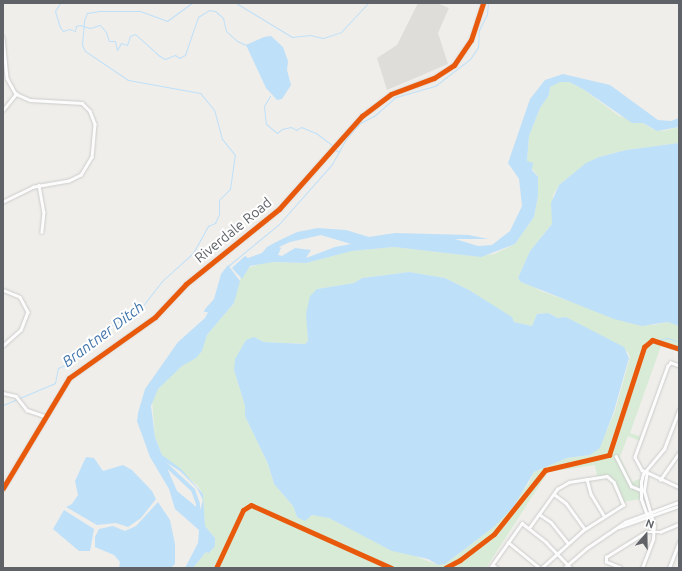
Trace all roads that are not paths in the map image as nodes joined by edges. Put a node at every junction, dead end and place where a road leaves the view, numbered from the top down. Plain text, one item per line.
1 (483, 3) edge
2 (3, 36) edge
3 (16, 94) junction
4 (3, 110) edge
5 (40, 185) junction
6 (3, 202) edge
7 (42, 232) dead end
8 (3, 290) edge
9 (3, 346) edge
10 (679, 366) edge
11 (3, 393) edge
12 (679, 410) edge
13 (44, 416) junction
14 (679, 453) edge
15 (616, 456) dead end
16 (677, 460) edge
17 (646, 472) junction
18 (587, 479) junction
19 (660, 480) junction
20 (679, 487) edge
21 (3, 488) edge
22 (642, 490) junction
23 (554, 494) junction
24 (679, 502) edge
25 (679, 506) edge
26 (650, 513) junction
27 (539, 514) junction
28 (646, 514) junction
29 (604, 516) junction
30 (679, 524) edge
31 (529, 528) junction
32 (585, 529) junction
33 (653, 532) junction
34 (508, 542) junction
35 (679, 542) edge
36 (568, 543) junction
37 (557, 553) junction
38 (568, 564) junction
39 (493, 565) junction
40 (490, 568) edge
41 (497, 568) edge
42 (541, 568) edge
43 (564, 568) edge
44 (571, 568) edge
45 (621, 568) edge
46 (642, 568) edge
47 (669, 568) edge

1 - 13 street, Riverdale Road
2 - 3 street
3 - 4 street
3 - 5 street
5 - 6 street
5 - 7 street
8 - 9 street
10 - 17 street
11 - 13 street
12 - 17 street
13 - 21 street, Riverdale Road
14 - 16 street
15 - 22 street
16 - 19 street
17 - 19 street
17 - 22 street
18 - 23 street
18 - 29 street
18 - 29 street
19 - 20 street
22 - 26 street
22 - 28 street
23 - 27 street
23 - 32 street
24 - 26 street
25 - 26 street
26 - 28 street
26 - 33 street
27 - 31 street
27 - 36 street
28 - 33 street
28 - 38 street
29 - 32 street
30 - 33 street
31 - 34 street
31 - 37 street
32 - 36 street
33 - 45 street
33 - 46 street
34 - 39 street
34 - 42 street
35 - 47 street
36 - 37 street
37 - 38 street
37 - 42 street
38 - 43 street
38 - 44 street
39 - 40 street
39 - 41 street

